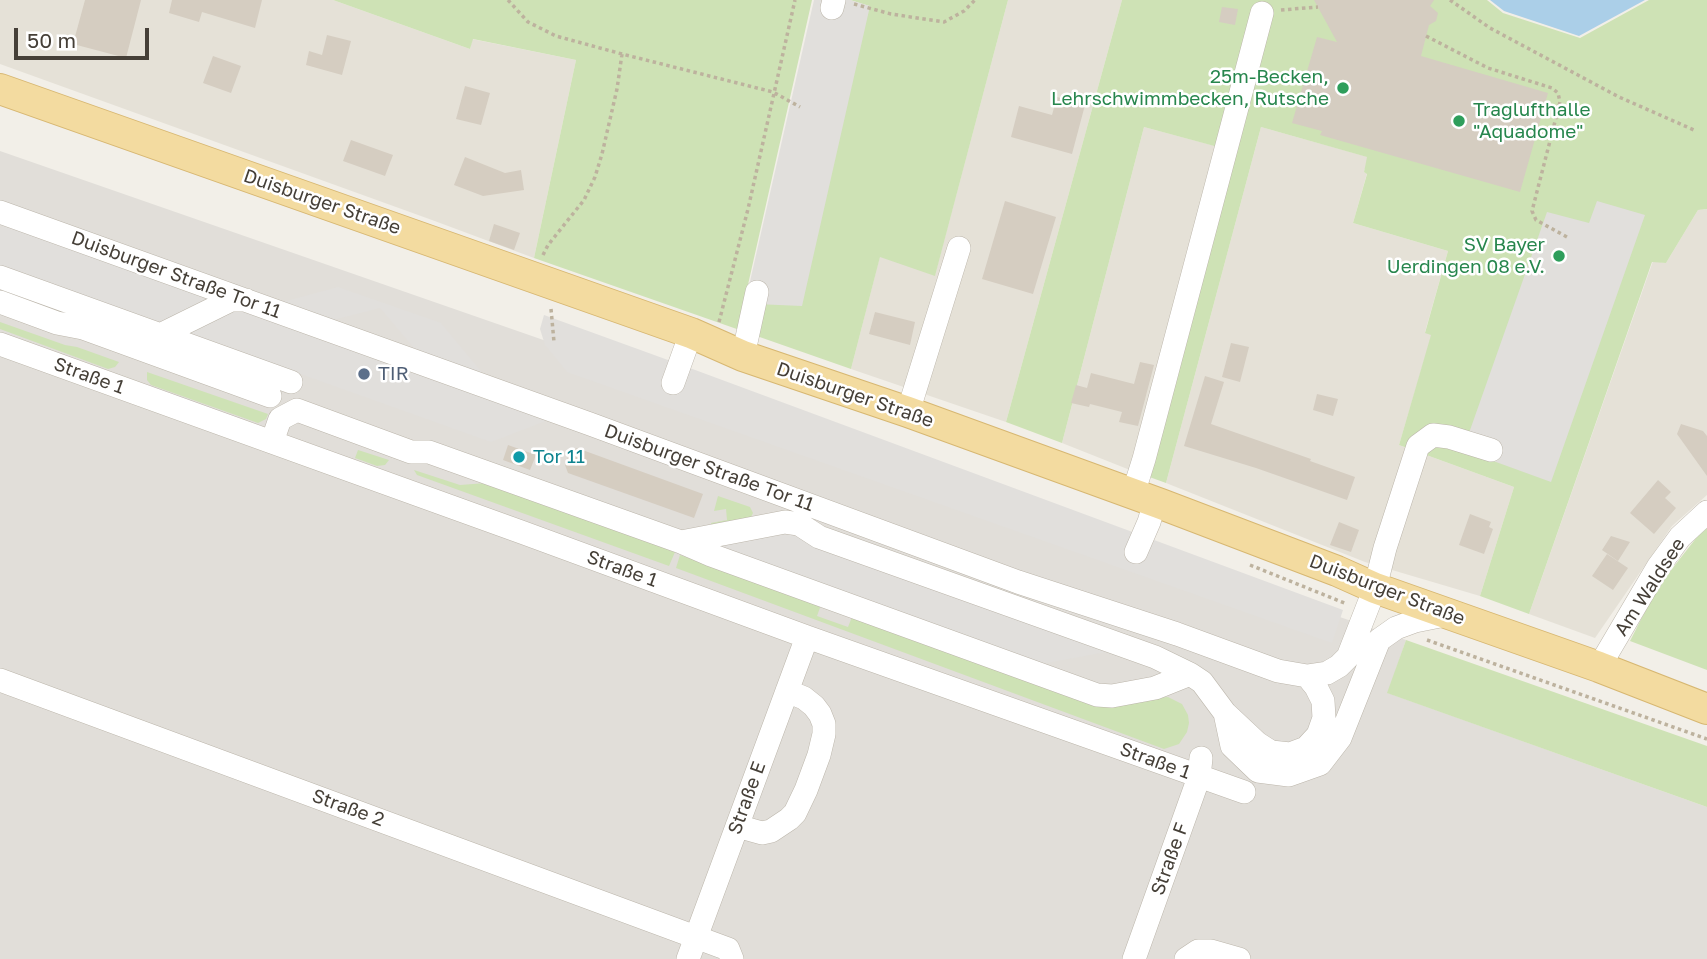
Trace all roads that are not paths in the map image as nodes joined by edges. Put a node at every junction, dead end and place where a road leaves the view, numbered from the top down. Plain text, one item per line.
1 (1262, 13) road end
2 (0, 89) edge
3 (0, 212) edge
4 (959, 248) dead end
5 (0, 277) edge
6 (757, 292) dead end
7 (246, 300) junction
8 (0, 302) edge
9 (704, 330) junction
10 (159, 335) junction
11 (0, 344) edge
12 (743, 356) junction
13 (291, 382) dead end
14 (673, 383) dead end
15 (270, 396) dead end
16 (908, 412) junction
17 (272, 442) junction
18 (1491, 450) dead end
19 (1144, 498) junction
20 (1707, 512) edge
21 (681, 542) junction
22 (1136, 552) dead end
23 (1375, 588) junction
24 (1450, 614) junction
25 (807, 637) junction
26 (1600, 667) junction
27 (1190, 674) junction
28 (1307, 676) junction
29 (0, 680) edge
30 (787, 691) junction
31 (1707, 709) edge
32 (1225, 713) junction
33 (1200, 767) junction
34 (1244, 792) dead end
35 (737, 826) junction
36 (692, 948) edge
37 (732, 959) edge
38 (1134, 959) edge
39 (1186, 959) edge
40 (1240, 959) edge

1 - 19 street
2 - 9 main road, Duisburger Straße
3 - 7 street, Duisburger Straße Tor 11
4 - 16 street
5 - 10 street
6 - 12 street
7 - 10 street
7 - 28 street, Duisburger Straße Tor 11
8 - 15 street
9 - 12 main road, Duisburger Straße
9 - 14 street
10 - 13 street
11 - 17 street, Straße 1
12 - 16 main road, Duisburger Straße
16 - 19 main road, Duisburger Straße
17 - 21 street
17 - 25 street, Straße 1
18 - 23 street, Duisburger Straße Tor 11
19 - 22 street
19 - 23 main road, Duisburger Straße
20 - 26 street, Am Waldsee
21 - 27 street
21 - 27 street
23 - 24 main road, Duisburger Straße
23 - 28 street, Duisburger Straße Tor 11
24 - 26 main road, Duisburger Straße
24 - 32 street
25 - 30 street, Straße E
25 - 33 street, Straße 1
26 - 31 main road, Duisburger Straße
27 - 32 street
28 - 32 street
29 - 36 street, Straße 2
30 - 35 street, Straße E
30 - 35 street
33 - 34 street, Straße 1
33 - 38 street, Straße F
35 - 36 street, Straße E
36 - 37 street, Straße 2
39 - 40 street

